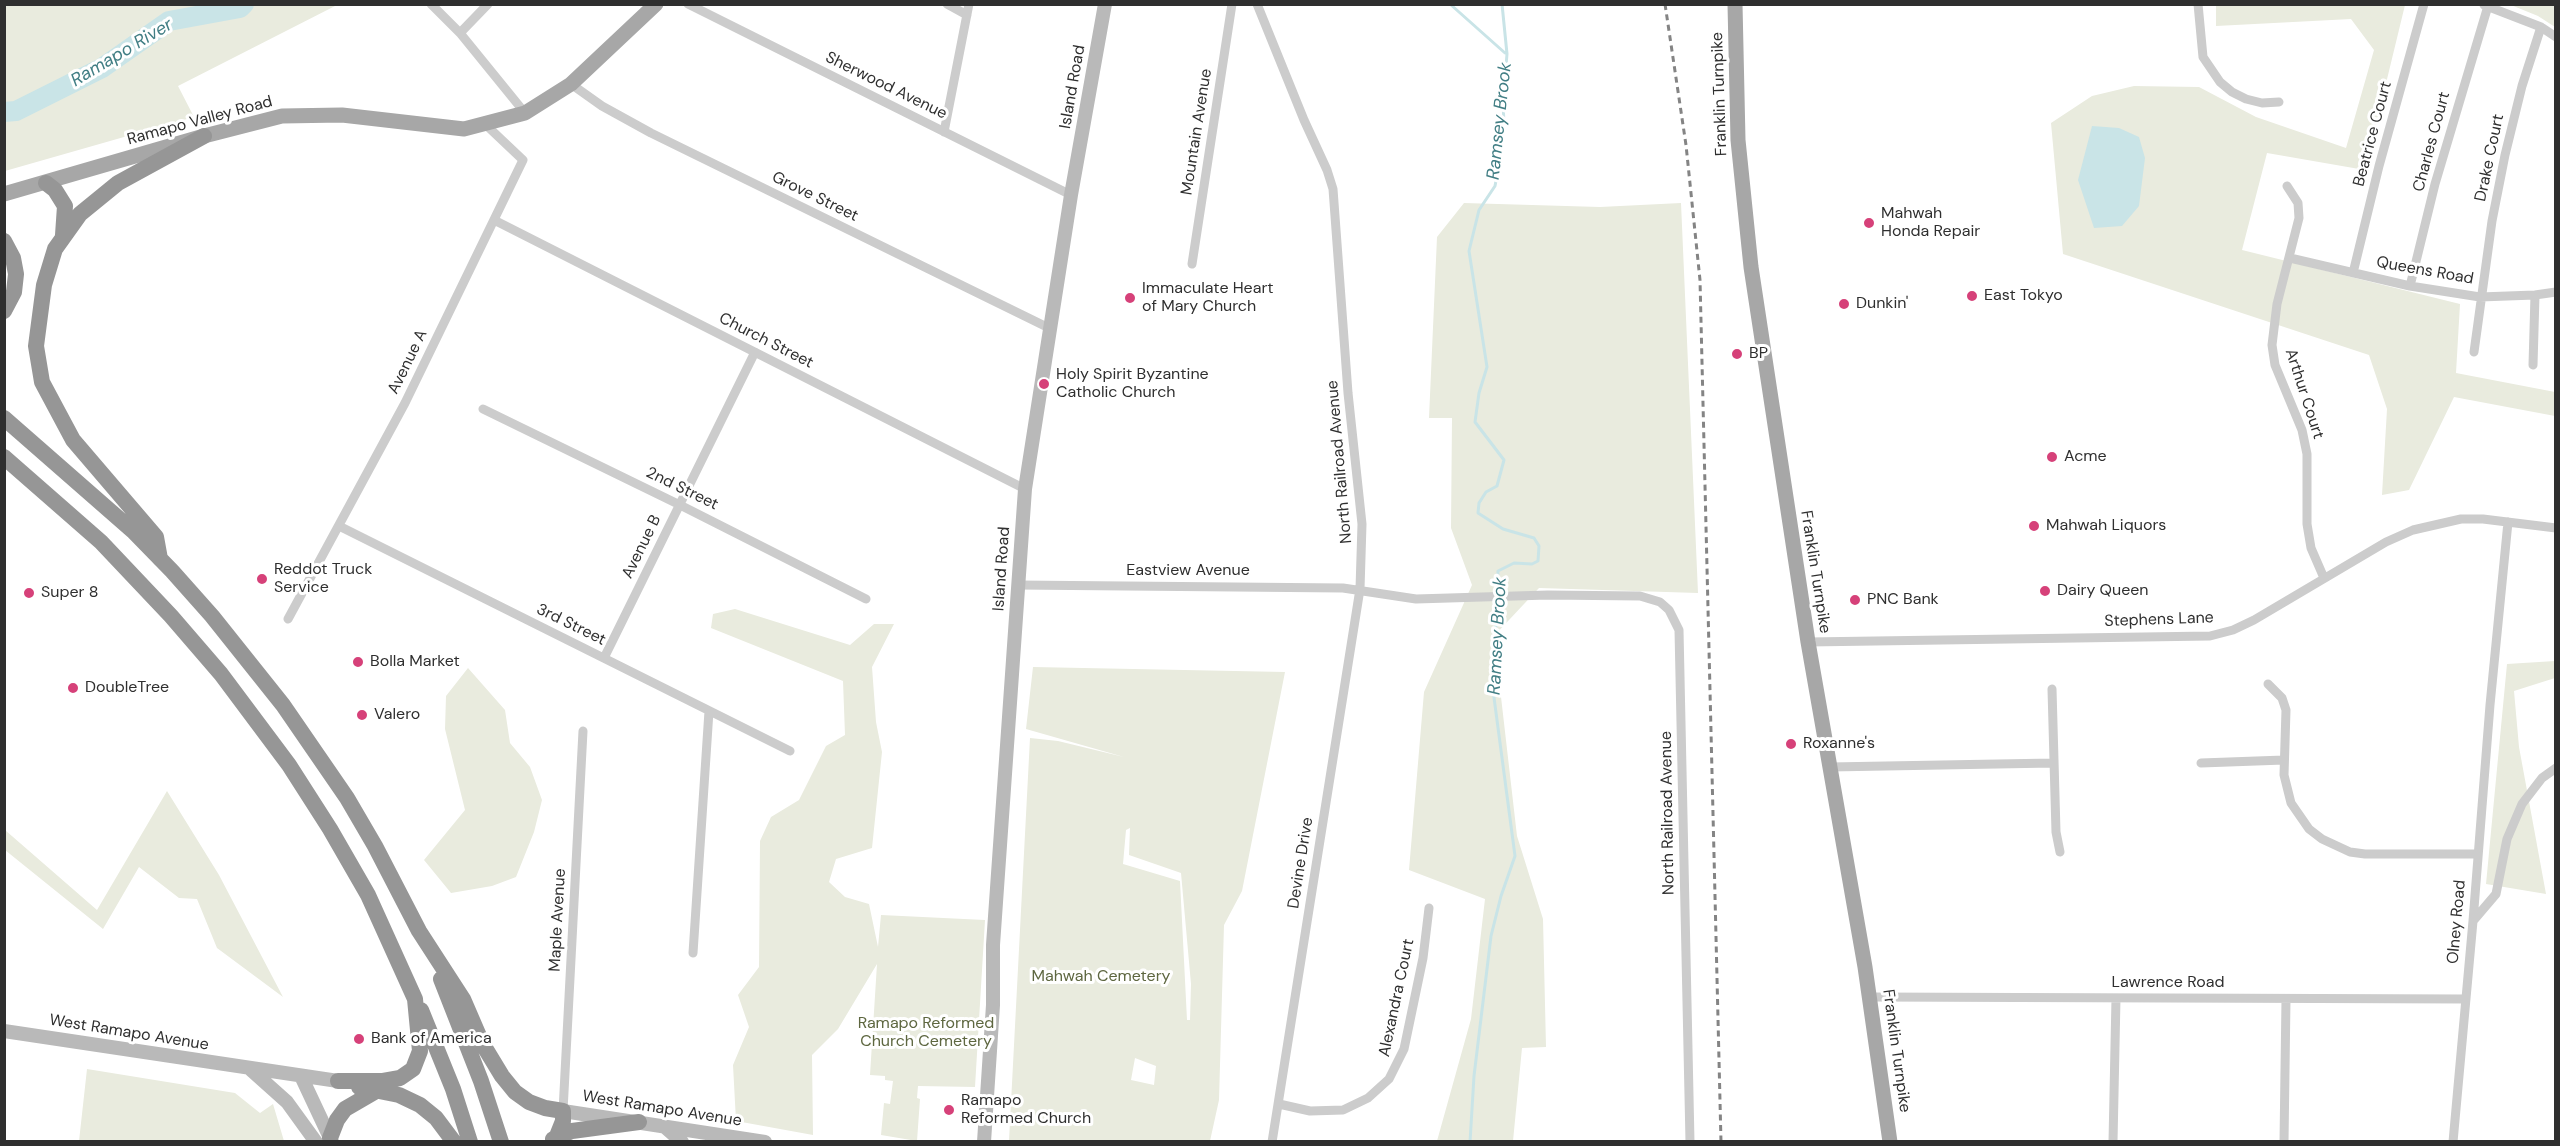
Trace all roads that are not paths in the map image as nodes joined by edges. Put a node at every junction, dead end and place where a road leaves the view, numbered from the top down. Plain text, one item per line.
1 (431, 4) edge
2 (488, 4) edge
3 (656, 4) edge
4 (688, 4) edge
5 (947, 4) edge
6 (969, 4) edge
7 (1105, 4) edge
8 (1232, 4) edge
9 (1257, 4) edge
10 (1735, 4) edge
11 (2198, 4) edge
12 (2424, 4) edge
13 (2485, 5) edge
14 (967, 15) junction
15 (2541, 27) junction
16 (460, 33) junction
17 (2556, 37) edge
18 (571, 84) junction
19 (2280, 102) dead end
20 (525, 112) junction
21 (485, 124) junction
22 (944, 132) junction
23 (204, 136) junction
24 (46, 183) junction
25 (2287, 186) dead end
26 (4, 194) edge
27 (1071, 195) junction
28 (494, 220) junction
29 (4, 228) edge
30 (63, 236) junction
31 (6, 243) edge
32 (2290, 258) junction
33 (1192, 264) dead end
34 (2353, 273) junction
35 (2410, 286) junction
36 (2556, 292) edge
37 (2535, 296) junction
38 (2480, 297) junction
39 (4, 311) edge
40 (1051, 329) junction
41 (755, 352) junction
42 (2474, 352) dead end
43 (2533, 365) dead end
44 (483, 409) dead end
45 (4, 418) edge
46 (4, 457) edge
47 (1025, 489) junction
48 (680, 504) junction
49 (2508, 522) junction
50 (339, 526) junction
51 (2556, 528) edge
52 (160, 559) junction
53 (2324, 578) junction
54 (1017, 585) junction
55 (1360, 589) junction
56 (866, 599) dead end
57 (288, 619) dead end
58 (1808, 642) junction
59 (604, 658) junction
60 (2268, 684) dead end
61 (2052, 689) dead end
62 (709, 711) junction
63 (583, 731) dead end
64 (790, 751) dead end
65 (2284, 760) junction
66 (2053, 763) junction
67 (2202, 763) dead end
68 (1830, 767) junction
69 (2556, 768) edge
70 (2060, 852) dead end
71 (2478, 854) junction
72 (1430, 908) dead end
73 (2473, 921) junction
74 (419, 931) junction
75 (693, 953) dead end
76 (1869, 997) junction
77 (2116, 998) junction
78 (415, 999) junction
79 (2286, 999) junction
80 (2466, 999) junction
81 (4, 1030) edge
82 (248, 1068) junction
83 (301, 1076) junction
84 (338, 1081) junction
85 (376, 1091) junction
86 (1279, 1104) junction
87 (563, 1111) junction
88 (639, 1122) junction
89 (663, 1126) junction
90 (554, 1139) edge
91 (326, 1140) edge
92 (756, 1141) edge
93 (454, 1142) edge
94 (470, 1142) edge
95 (501, 1142) edge
96 (682, 1142) edge
97 (984, 1142) edge
98 (1272, 1142) edge
99 (1690, 1142) edge
100 (1890, 1142) edge
101 (2113, 1142) edge
102 (2284, 1142) edge
103 (2452, 1142) edge

1 - 16 street
2 - 16 street
3 - 18 main road, Ramapo Valley Road
4 - 22 street, Sherwood Avenue
5 - 14 street
6 - 14 street
7 - 27 main road, Island Road
8 - 33 street, Mountain Avenue
9 - 55 street, North Railroad Avenue
10 - 58 main road, Franklin Turnpike
11 - 19 street
12 - 34 street, Beatrice Court
13 - 15 street
13 - 35 street, Charles Court
14 - 22 street
15 - 17 street
15 - 38 street, Drake Court
16 - 20 street
18 - 20 main road, Ramapo Valley Road
18 - 40 street, Grove Street
20 - 21 main road, Ramapo Valley Road
21 - 23 main road, Ramapo Valley Road
21 - 28 street, Avenue A
22 - 27 street, Sherwood Avenue
23 - 24 main road, Ramapo Valley Road
23 - 30 highway
24 - 26 main road, Ramapo Valley Road
24 - 30 highway
25 - 32 street, Arthur Court
27 - 40 main road, Island Road
28 - 41 street, Church Street
28 - 50 street, Avenue A
29 - 31 highway
30 - 52 highway
31 - 39 highway
32 - 34 street, Queens Road
32 - 53 street, Arthur Court
34 - 35 street, Queens Road
35 - 38 street, Queens Road
36 - 37 street, Queens Road
37 - 38 street, Queens Road
37 - 43 street
38 - 42 street, Drake Court
40 - 47 main road, Island Road
41 - 47 street, Church Street
41 - 48 street, Avenue B
44 - 48 street, 2nd Street
45 - 52 highway
46 - 78 highway
47 - 54 main road, Island Road
48 - 56 street, 2nd Street
48 - 59 street, Avenue B
49 - 51 street, Stephens Lane
49 - 53 street, Stephens Lane
49 - 71 street, Olney Road
50 - 57 street, Avenue A
50 - 59 street, 3rd Street
52 - 74 highway
53 - 58 street, Stephens Lane
54 - 55 street, Eastview Avenue
54 - 97 main road, Island Road
55 - 86 street, Devine Drive
55 - 99 street, North Railroad Avenue
58 - 68 main road, Franklin Turnpike
59 - 62 street, 3rd Street
60 - 65 street
61 - 66 street
62 - 64 street, 3rd Street
62 - 75 street
63 - 87 street, Maple Avenue
65 - 67 street
65 - 71 street
66 - 68 street
66 - 70 street
68 - 76 main road, Franklin Turnpike
69 - 73 street
71 - 73 street, Olney Road
72 - 86 street, Alexandra Court
73 - 80 street, Olney Road
74 - 87 highway
74 - 95 highway
76 - 77 street, Lawrence Road
76 - 100 main road, Franklin Turnpike
77 - 79 street, Lawrence Road
77 - 101 street
78 - 84 highway
78 - 94 highway
79 - 80 street, Lawrence Road
79 - 102 street
80 - 103 street, Olney Road
81 - 82 main road, West Ramapo Avenue
82 - 83 main road, West Ramapo Avenue
82 - 91 main road
83 - 84 main road, West Ramapo Avenue
83 - 91 main road
84 - 85 highway
85 - 91 highway
85 - 93 highway
86 - 98 street, Devine Drive
87 - 88 main road, West Ramapo Avenue
87 - 90 highway
88 - 89 main road, West Ramapo Avenue
88 - 90 highway
89 - 92 main road, West Ramapo Avenue
89 - 96 main road

